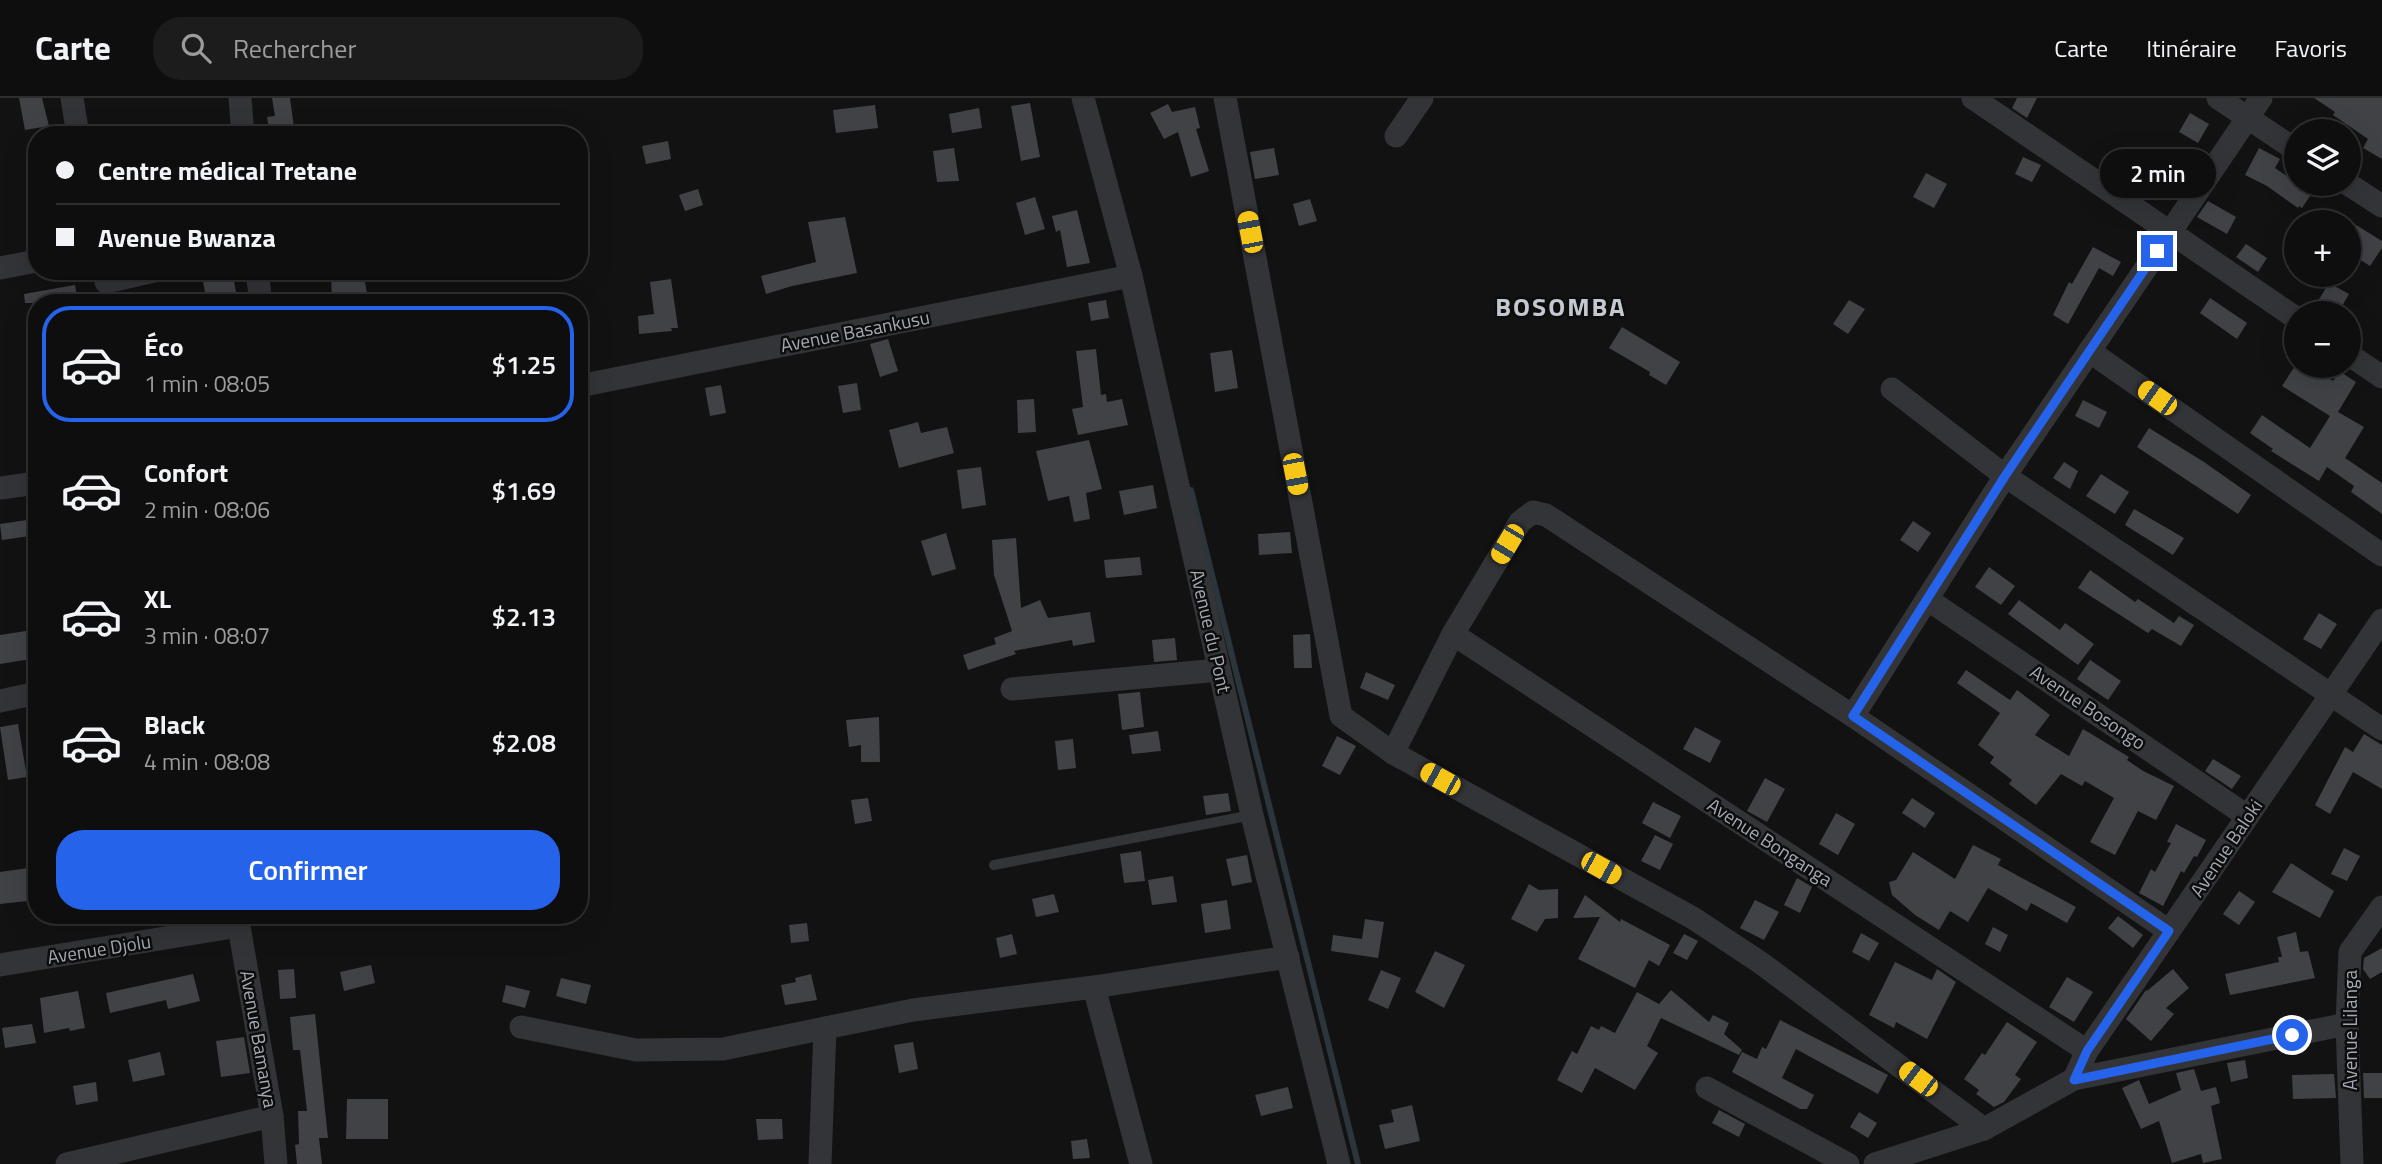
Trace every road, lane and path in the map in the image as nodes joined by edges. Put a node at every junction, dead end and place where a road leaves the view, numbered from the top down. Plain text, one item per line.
1 (72, 98) edge
2 (240, 98) edge
3 (1083, 98) edge
4 (1225, 98) edge
5 (1422, 98) edge
6 (1973, 98) edge
7 (2218, 98) edge
8 (2261, 98) edge
9 (2247, 118) junction
10 (77, 126) edge
11 (242, 126) edge
12 (1396, 136) dead end
13 (2284, 142) edge
14 (2361, 192) edge
15 (2382, 206) edge
16 (2170, 232) junction
17 (28, 263) edge
18 (0, 268) edge
19 (1131, 276) junction
20 (124, 280) edge
21 (107, 285) edge
22 (2284, 310) edge
23 (2089, 351) junction
24 (2361, 363) edge
25 (2382, 377) edge
26 (588, 384) edge
27 (1892, 389) dead end
28 (2005, 476) junction
29 (28, 484) edge
30 (0, 488) edge
31 (2382, 555) edge
32 (1927, 600) junction
33 (2382, 620) edge
34 (1453, 634) junction
35 (1219, 670) junction
36 (1012, 689) dead end
37 (28, 695) edge
38 (2331, 695) junction
39 (0, 701) edge
40 (1853, 716) junction
41 (2382, 729) edge
42 (1393, 753) junction
43 (1252, 815) junction
44 (2247, 816) junction
45 (993, 865) dead end
46 (2382, 907) edge
47 (222, 924) edge
48 (239, 924) edge
49 (2169, 931) junction
50 (1288, 957) junction
51 (0, 965) edge
52 (1094, 987) junction
53 (2347, 1024) junction
54 (521, 1027) dead end
55 (825, 1028) junction
56 (2087, 1051) junction
57 (2074, 1080) junction
58 (1707, 1088) dead end
59 (272, 1116) junction
60 (1984, 1129) junction
61 (67, 1164) edge
62 (276, 1164) edge
63 (820, 1164) edge
64 (1141, 1164) edge
65 (1339, 1164) edge
66 (1848, 1164) edge
67 (1875, 1164) edge
68 (2352, 1164) edge

1 - 10 street
2 - 11 street
3 - 19 street, Avenue du Pont
4 - 42 street
5 - 12 street
6 - 16 street
7 - 9 street
8 - 9 street
9 - 13 street
9 - 16 street
14 - 15 street
16 - 22 street
16 - 23 street
17 - 18 street
19 - 26 street, Avenue Basankusu
19 - 35 street, Avenue du Pont
20 - 21 street
23 - 28 street
23 - 31 street
24 - 25 street
27 - 28 street
28 - 32 street
28 - 38 street
29 - 30 street
32 - 40 street
32 - 44 street, Avenue Bosongo
33 - 38 street, Avenue Baloki
34 - 40 street
34 - 42 street
34 - 56 street, Avenue Bonganga
35 - 36 street
35 - 43 street, Avenue du Pont
37 - 39 street
38 - 41 street
38 - 44 street, Avenue Baloki
40 - 49 street
42 - 60 street
43 - 45 lane
43 - 50 street, Avenue du Pont
44 - 49 street, Avenue Baloki
46 - 53 street, Avenue Lilanga
47 - 51 street, Avenue Djolu
48 - 59 street, Avenue Bamanya
49 - 56 street, Avenue Baloki
50 - 52 street
50 - 65 street, Avenue du Pont
52 - 55 street
52 - 64 street
53 - 57 street
53 - 68 street, Avenue Lilanga
54 - 55 street
55 - 63 street
56 - 57 street, Avenue Baloki
57 - 60 street
58 - 66 street
59 - 61 street
59 - 62 street, Avenue Bamanya
60 - 67 street

